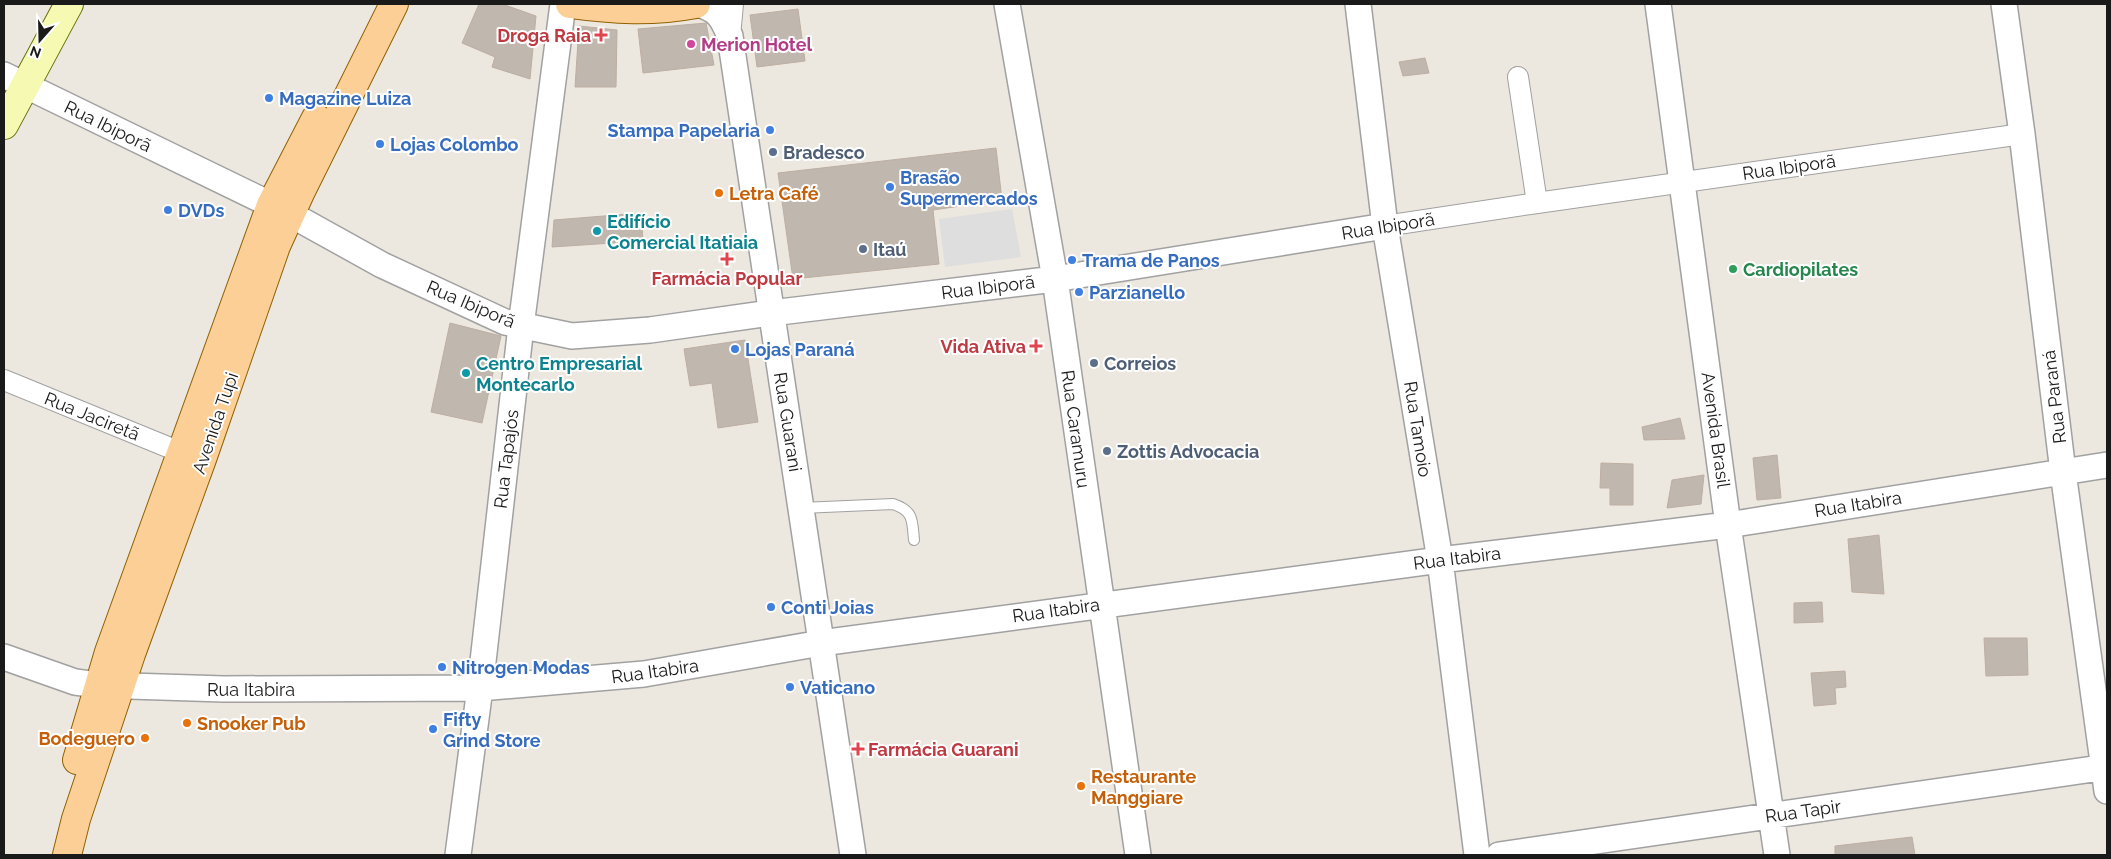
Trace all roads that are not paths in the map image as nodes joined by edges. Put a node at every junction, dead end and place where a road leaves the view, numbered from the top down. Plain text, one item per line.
1 (69, 4) edge
2 (375, 4) edge
3 (394, 4) edge
4 (563, 4) edge
5 (570, 4) edge
6 (697, 4) edge
7 (733, 4) edge
8 (1007, 4) edge
9 (1358, 4) edge
10 (1658, 4) edge
11 (2004, 4) edge
12 (730, 36) junction
13 (1518, 77) dead end
14 (14, 80) edge
15 (4, 125) edge
16 (2022, 134) junction
17 (1682, 182) junction
18 (1537, 202) junction
19 (281, 209) junction
20 (1385, 226) junction
21 (1055, 280) junction
22 (771, 313) junction
23 (522, 326) junction
24 (4, 380) edge
25 (180, 452) junction
26 (2107, 465) edge
27 (2063, 472) junction
28 (801, 508) junction
29 (1728, 525) junction
30 (914, 540) dead end
31 (1440, 560) junction
32 (1101, 604) junction
33 (821, 643) junction
34 (4, 657) edge
35 (109, 685) junction
36 (480, 688) junction
37 (2106, 775) edge
38 (1771, 816) junction
39 (48, 855) edge
40 (67, 855) edge
41 (458, 855) edge
42 (853, 855) edge
43 (1138, 855) edge
44 (1477, 855) edge
45 (1499, 855) edge
46 (1777, 855) edge

1 - 14 main road
2 - 19 main road, Avenida Tupi
3 - 19 main road, Avenida Tupi
4 - 23 street, Rua Tapajós
5 - 6 main road
6 - 12 street, Rua Guarani
7 - 12 street
8 - 21 street, Rua Caramuru
9 - 20 street, Rua Tamoio
10 - 17 street, Avenida Brasil
11 - 16 street, Rua Paraná
12 - 22 street, Rua Guarani
13 - 18 street
14 - 15 main road
14 - 19 street, Rua Ibiporã
16 - 17 street, Rua Ibiporã
16 - 27 street, Rua Paraná
17 - 18 street, Rua Ibiporã
17 - 29 street, Avenida Brasil
18 - 20 street, Rua Ibiporã
19 - 23 street, Rua Ibiporã
19 - 25 main road, Avenida Tupi
19 - 35 main road, Avenida Tupi
20 - 21 street, Rua Ibiporã
20 - 31 street, Rua Tamoio
21 - 22 street, Rua Ibiporã
21 - 32 street, Rua Caramuru
22 - 23 street, Rua Ibiporã
22 - 28 street, Rua Guarani
23 - 36 street, Rua Tapajós
24 - 25 street, Rua Jaciretã
25 - 35 main road, Avenida Tupi
26 - 27 street, Rua Itabira
27 - 29 street, Rua Itabira
27 - 37 street, Rua Paraná
28 - 30 lane
28 - 33 street, Rua Guarani
29 - 31 street, Rua Itabira
29 - 38 street, Avenida Brasil
31 - 32 street, Rua Itabira
31 - 44 street, Rua Tamoio
32 - 33 street, Rua Itabira
32 - 43 street, Rua Caramuru
33 - 36 street, Rua Itabira
33 - 42 street, Rua Guarani
34 - 35 street, Rua Itabira
35 - 36 street, Rua Itabira
35 - 39 main road, Avenida Tupi
35 - 40 main road, Avenida Tupi
36 - 41 street, Rua Tapajós
37 - 38 street, Rua Tapir
38 - 45 street, Rua Tapir
38 - 46 street, Avenida Brasil

